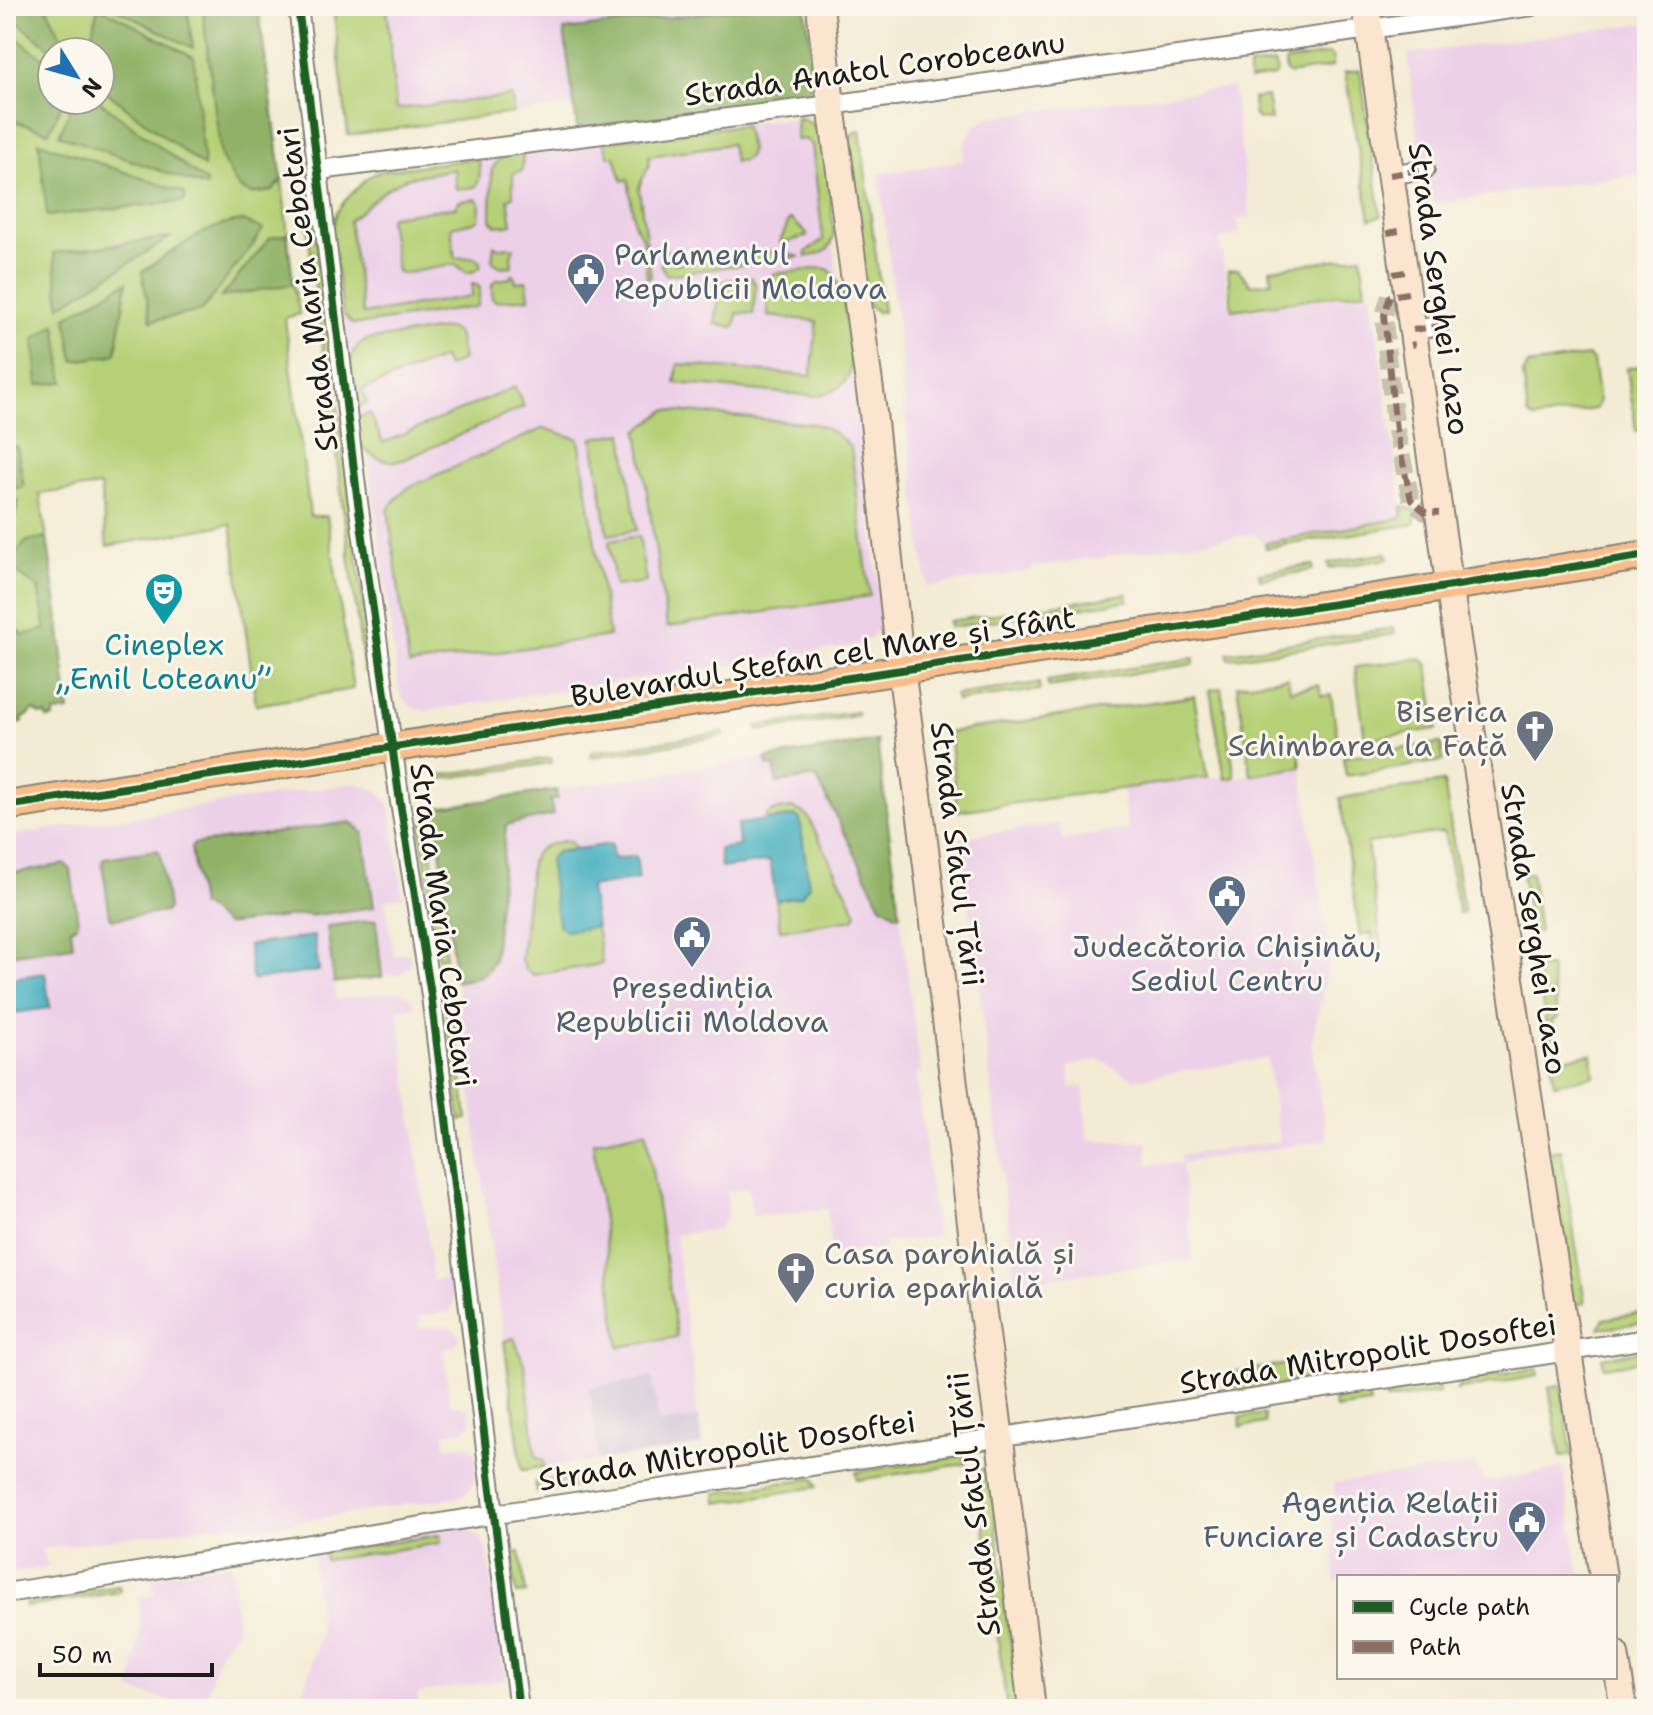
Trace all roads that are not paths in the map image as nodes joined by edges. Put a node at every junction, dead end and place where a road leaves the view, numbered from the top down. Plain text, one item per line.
1 (298, 6) edge
2 (820, 6) edge
3 (1532, 6) edge
4 (1368, 18) edge
5 (831, 105) junction
6 (1425, 169) dead end
7 (319, 170) junction
8 (1390, 175) junction
9 (1647, 555) edge
10 (1449, 586) junction
11 (901, 669) junction
12 (393, 746) junction
13 (6, 806) edge
14 (1647, 1339) edge
15 (1567, 1352) junction
16 (999, 1438) junction
17 (494, 1515) junction
18 (1603, 1575) edge
19 (6, 1593) edge
20 (1617, 1666) edge
21 (519, 1709) edge
22 (1032, 1709) edge
23 (1624, 1709) edge

1 - 7 street, Strada Maria Cebotari
2 - 5 main road, Strada Sfatul Țării
3 - 4 street, Strada Anatol Corobceanu
4 - 5 street, Strada Anatol Corobceanu
4 - 8 main road, Strada Serghei Lazo
5 - 7 street, Strada Anatol Corobceanu
5 - 11 main road, Strada Sfatul Țării
6 - 8 street
7 - 12 street, Strada Maria Cebotari
8 - 10 main road, Strada Serghei Lazo
9 - 10 main road, Bulevardul Ștefan cel Mare și Sfânt
10 - 11 main road, Bulevardul Ștefan cel Mare și Sfânt
10 - 15 main road, Strada Serghei Lazo
11 - 12 main road, Bulevardul Ștefan cel Mare și Sfânt
11 - 16 main road, Strada Sfatul Țării
12 - 13 main road, Bulevardul Ștefan cel Mare și Sfânt
12 - 17 street, Strada Maria Cebotari
14 - 15 street, Strada Mitropolit Dosoftei
15 - 16 street, Strada Mitropolit Dosoftei
15 - 18 main road, Strada Serghei Lazo
16 - 17 street, Strada Mitropolit Dosoftei
16 - 22 main road, Strada Sfatul Țării
17 - 19 street, Strada Mitropolit Dosoftei
17 - 21 street, Strada Maria Cebotari
20 - 23 main road

